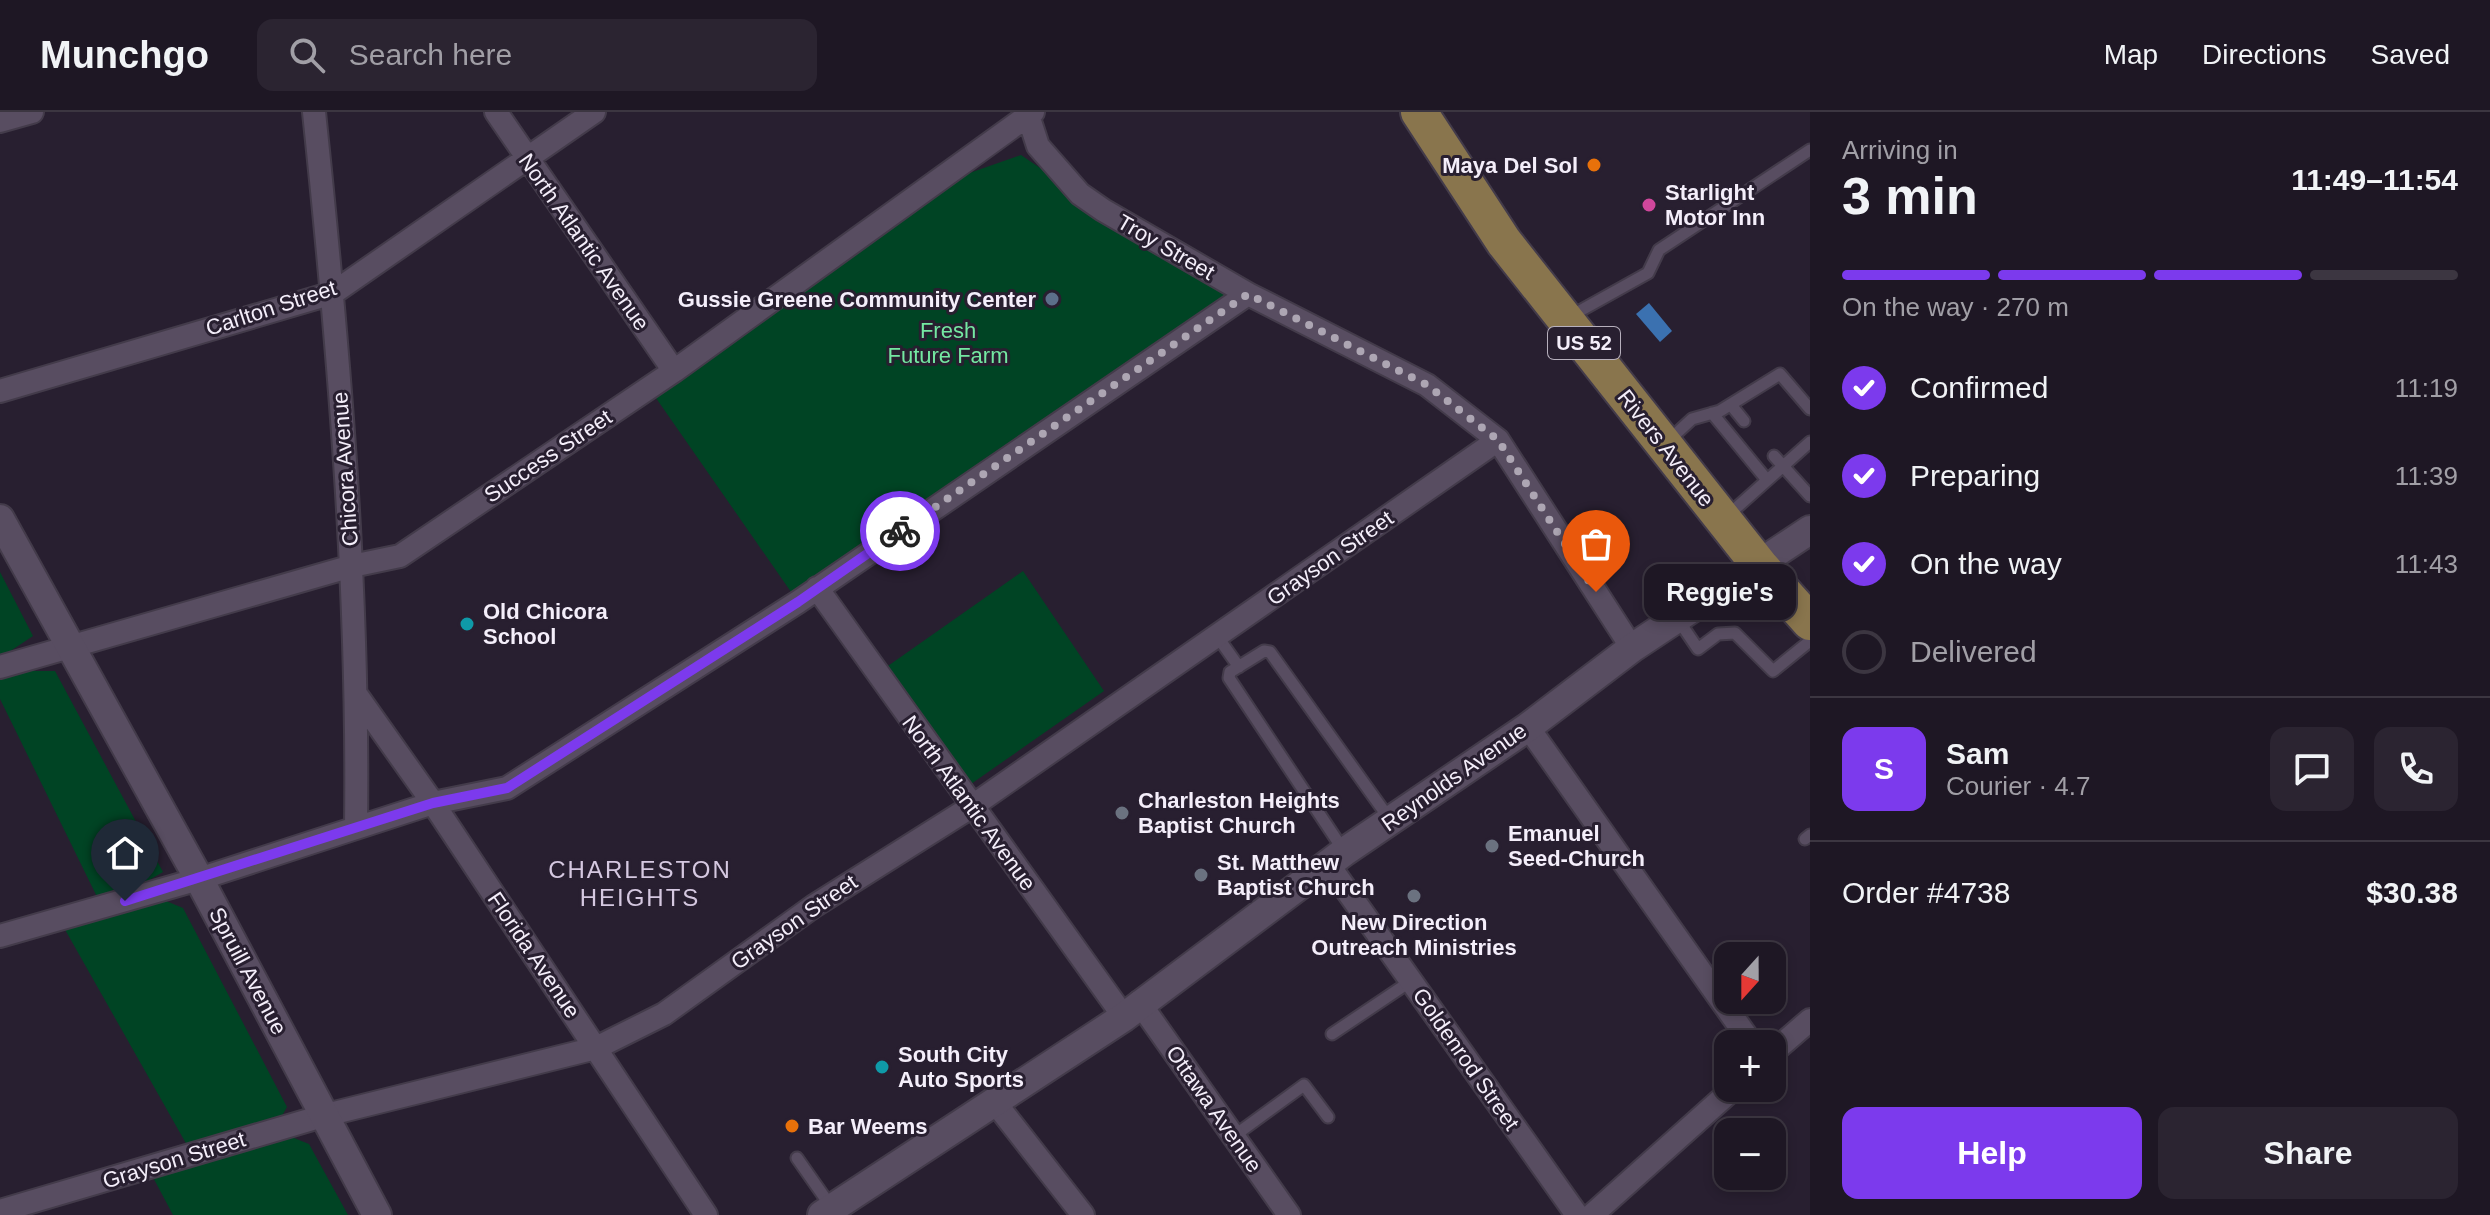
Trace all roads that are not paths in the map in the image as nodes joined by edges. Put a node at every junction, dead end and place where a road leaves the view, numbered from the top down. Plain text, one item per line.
1 (32, 112) edge
2 (314, 112) edge
3 (496, 112) edge
4 (594, 112) edge
5 (1419, 112) edge
6 (1029, 113) edge
7 (0, 121) edge
8 (1810, 150) edge
9 (525, 159) junction
10 (333, 293) junction
11 (1248, 294) junction
12 (1565, 319) junction
13 (674, 371) junction
14 (1765, 384) junction
15 (0, 391) edge
16 (1774, 394) dead end
17 (1731, 405) junction
18 (1810, 409) edge
19 (1712, 413) junction
20 (1744, 421) dead end
21 (1498, 440) junction
22 (1810, 442) edge
23 (1664, 445) junction
24 (1774, 456) dead end
25 (1783, 466) junction
26 (1767, 480) junction
27 (1810, 496) edge
28 (0, 519) edge
29 (1723, 520) junction
30 (1810, 530) edge
31 (352, 566) junction
32 (1760, 566) junction
33 (817, 588) junction
34 (1677, 618) junction
35 (1809, 624) edge
36 (1217, 636) junction
37 (68, 647) junction
38 (1632, 648) junction
39 (0, 667) edge
40 (1239, 667) junction
41 (358, 697) junction
42 (1528, 727) junction
43 (433, 803) junction
44 (971, 807) junction
45 (1392, 822) junction
46 (356, 827) junction
47 (1336, 858) junction
48 (199, 879) junction
49 (0, 936) edge
50 (1411, 981) junction
51 (1132, 1010) junction
52 (1810, 1020) edge
53 (1742, 1030) edge
54 (1332, 1034) dead end
55 (1786, 1041) edge
56 (596, 1048) junction
57 (993, 1100) junction
58 (1719, 1102) edge
59 (326, 1115) junction
60 (1328, 1117) dead end
61 (1234, 1136) junction
62 (797, 1158) dead end
63 (1615, 1196) junction
64 (0, 1211) edge
65 (827, 1212) edge
66 (377, 1215) edge
67 (706, 1215) edge
68 (1083, 1215) edge
69 (1289, 1215) edge
70 (1577, 1215) edge
71 (1592, 1215) edge
72 (1629, 1215) edge

1 - 7 street
2 - 10 street, Chicora Avenue
3 - 9 street, North Atlantic Avenue
4 - 9 street, Carlton Street
5 - 12 main road, Rivers Avenue / US 52
6 - 11 street, Troy Street
6 - 13 street, Success Street
8 - 12 lane
9 - 10 street, Carlton Street
9 - 13 street, North Atlantic Avenue
10 - 15 street, Carlton Street
10 - 31 street, Chicora Avenue
11 - 21 street, Troy Street
11 - 33 street
12 - 23 main road, Rivers Avenue / US 52
13 - 31 street, Success Street
14 - 16 lane
14 - 17 lane
14 - 18 lane
17 - 19 lane
17 - 20 lane
19 - 23 lane
19 - 26 lane
21 - 36 street, Grayson Street
21 - 38 street, Troy Street
22 - 25 lane
23 - 29 main road, Rivers Avenue / US 52
24 - 25 lane
25 - 26 lane
25 - 27 lane
26 - 29 lane
28 - 37 street, Spruill Avenue
29 - 32 main road, Rivers Avenue / US 52
30 - 32 street, Reynolds Avenue
31 - 37 street, Success Street
31 - 41 street, Chicora Avenue
32 - 34 street, Reynolds Avenue
32 - 35 main road, Rivers Avenue / US 52
33 - 43 street
33 - 44 street, North Atlantic Avenue
34 - 35 lane
34 - 38 street, Reynolds Avenue
36 - 40 lane
36 - 44 street, Grayson Street
37 - 39 street, Success Street
37 - 48 street, Spruill Avenue
38 - 42 street, Reynolds Avenue
40 - 45 lane
40 - 47 lane
41 - 43 street, Florida Avenue
41 - 46 street, Chicora Avenue
42 - 45 street, Reynolds Avenue
42 - 53 street
43 - 46 street
43 - 56 street, Florida Avenue
44 - 51 street, North Atlantic Avenue
44 - 56 street, Grayson Street
45 - 47 street, Reynolds Avenue
46 - 48 street
47 - 50 street, Goldenrod Street
47 - 51 street, Reynolds Avenue
48 - 49 street
48 - 59 street, Spruill Avenue
50 - 54 lane
50 - 70 street, Goldenrod Street
51 - 57 street, Reynolds Avenue
51 - 61 street, Ottawa Avenue
52 - 55 street
56 - 59 street, Grayson Street
56 - 67 street, Florida Avenue
57 - 65 street, Reynolds Avenue
57 - 68 street
58 - 63 street
59 - 64 street, Grayson Street
59 - 66 street, Spruill Avenue
60 - 61 lane
61 - 69 street, Ottawa Avenue
62 - 65 lane
63 - 71 street
63 - 72 street

